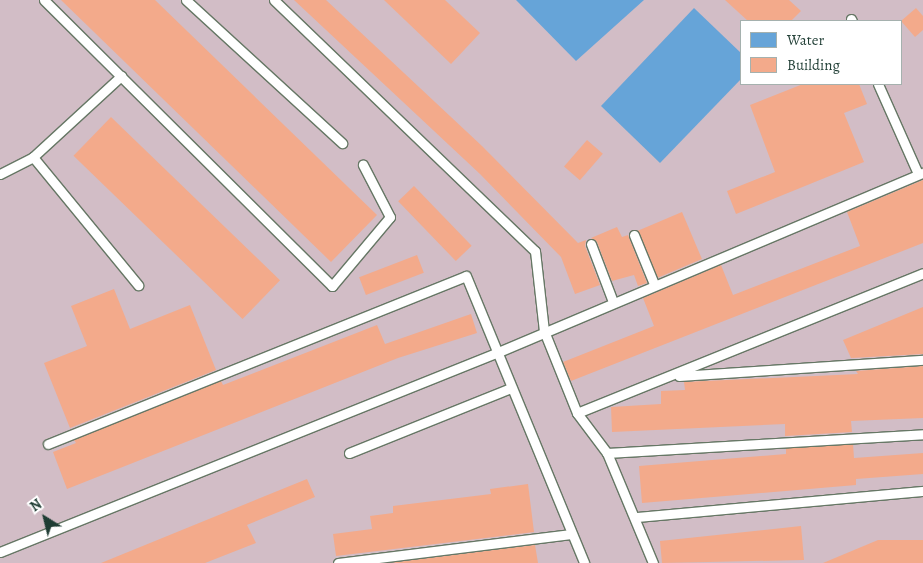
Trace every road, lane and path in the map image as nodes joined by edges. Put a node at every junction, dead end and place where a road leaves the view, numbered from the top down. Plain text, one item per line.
1 (44, 0) edge
2 (186, 0) edge
3 (274, 0) edge
4 (121, 76) junction
5 (878, 85) edge
6 (342, 143) dead end
7 (33, 156) junction
8 (363, 165) dead end
9 (920, 173) edge
10 (0, 174) edge
11 (634, 235) dead end
12 (590, 244) dead end
13 (923, 273) edge
14 (654, 284) junction
15 (138, 285) dead end
16 (612, 302) junction
17 (544, 331) junction
18 (496, 353) junction
19 (923, 360) edge
20 (671, 377) junction
21 (511, 388) junction
22 (577, 413) junction
23 (923, 434) edge
24 (48, 444) dead end
25 (349, 453) dead end
26 (607, 453) junction
27 (923, 491) edge
28 (636, 516) junction
29 (571, 534) junction
30 (0, 552) edge
31 (338, 563) edge
32 (584, 563) edge
33 (653, 563) edge

1 - 4 lane
2 - 6 lane
3 - 17 lane
4 - 7 lane
4 - 8 lane
5 - 9 lane
7 - 10 lane
7 - 15 lane
9 - 14 lane
11 - 14 lane
12 - 16 lane
13 - 20 lane
14 - 16 lane
16 - 17 lane
17 - 18 lane
17 - 22 lane
18 - 21 lane
18 - 24 lane
18 - 30 lane
19 - 20 lane
20 - 22 lane
21 - 25 lane
21 - 29 lane
22 - 26 lane
23 - 26 lane
26 - 28 lane
27 - 28 lane
28 - 33 lane
29 - 31 lane
29 - 32 lane

